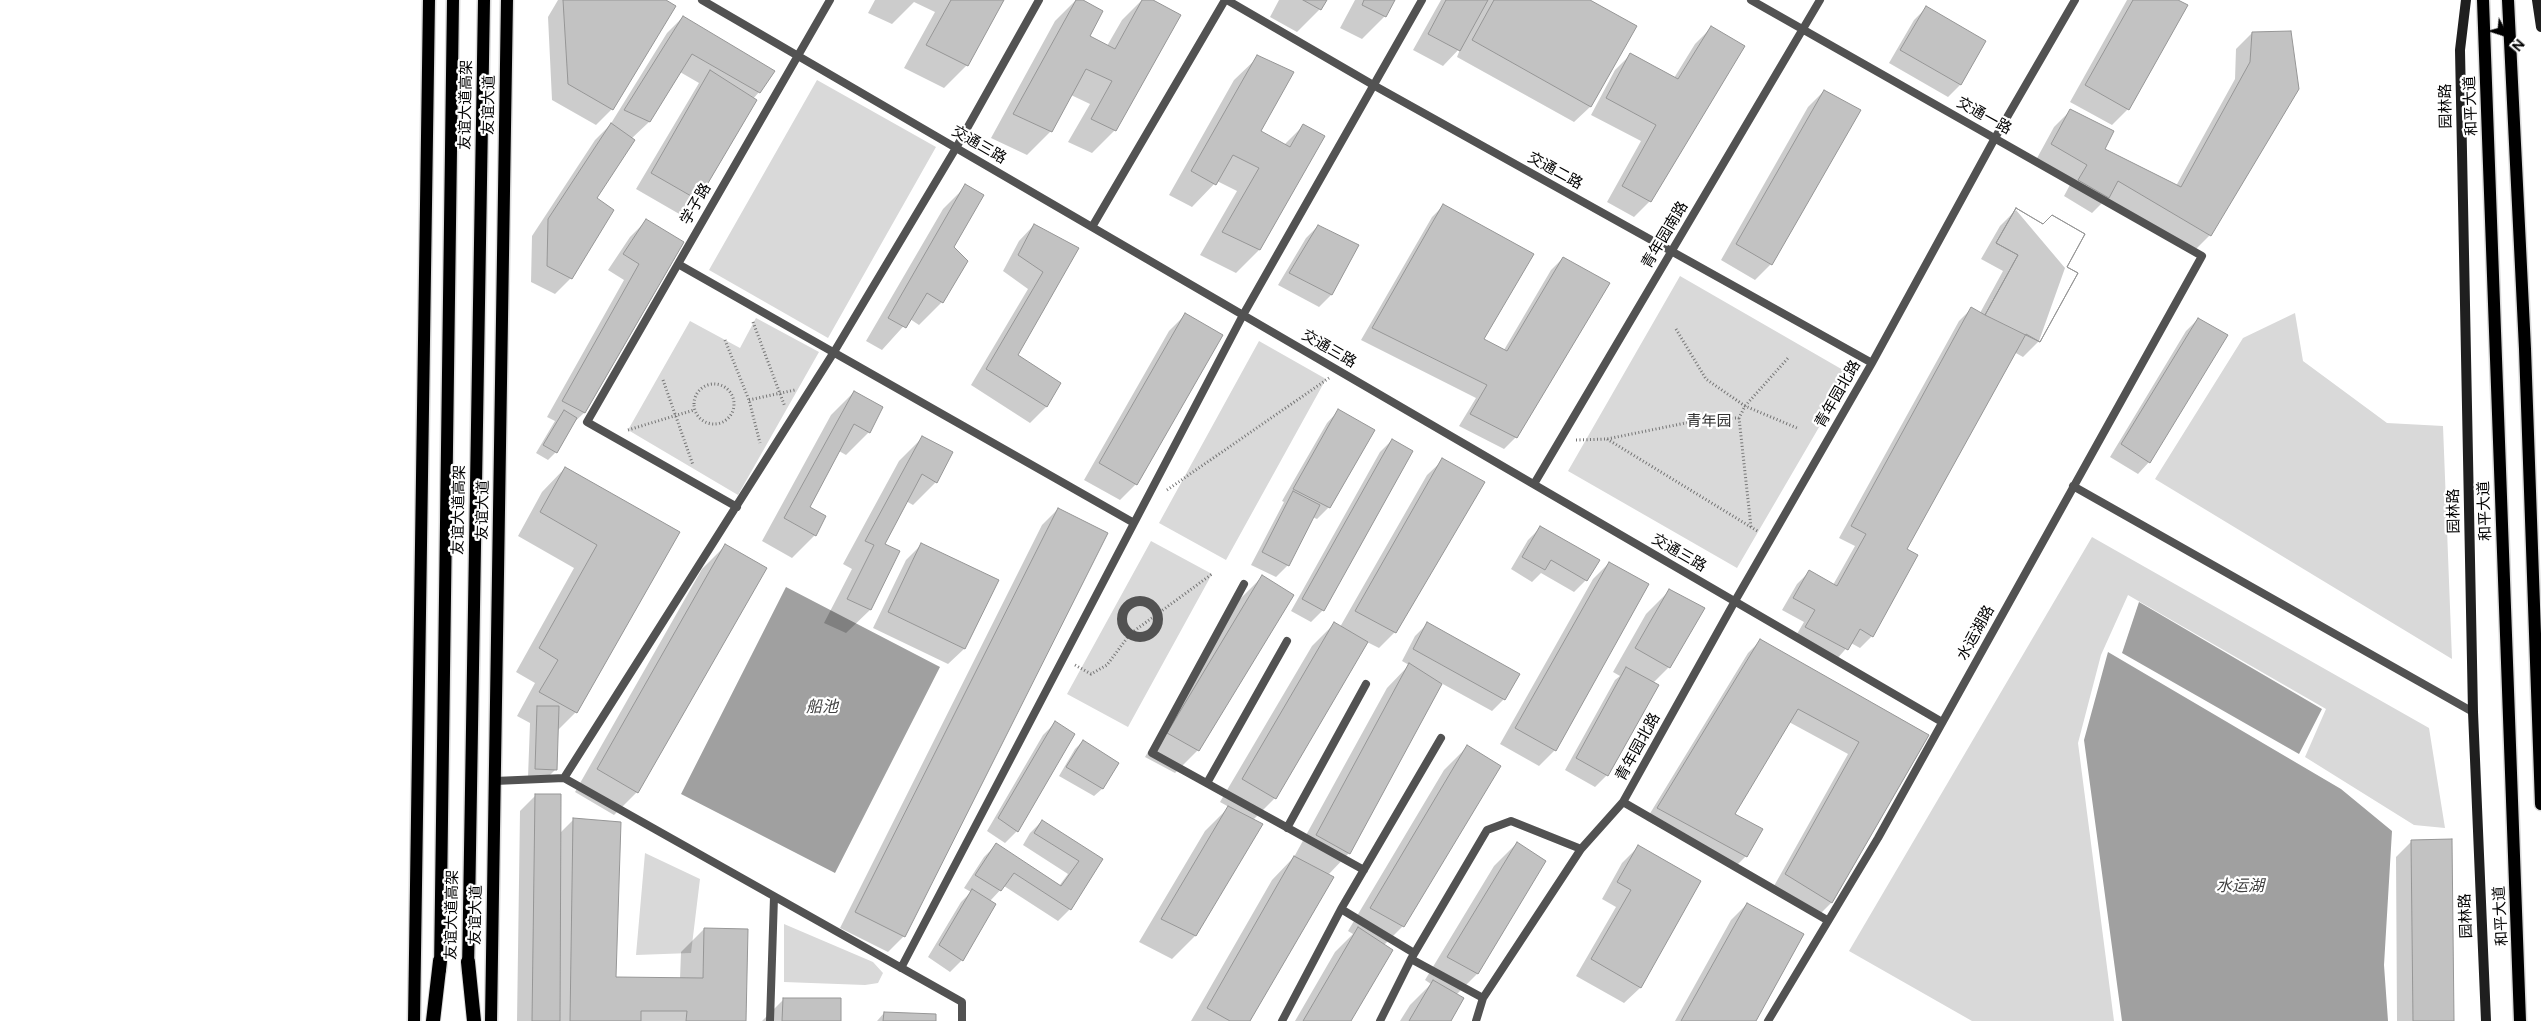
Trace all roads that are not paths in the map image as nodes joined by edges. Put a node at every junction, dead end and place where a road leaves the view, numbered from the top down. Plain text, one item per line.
1 (430, 0) edge
2 (453, 0) edge
3 (484, 0) edge
4 (507, 0) edge
5 (702, 0) edge
6 (830, 0) edge
7 (1039, 0) edge
8 (1226, 0) edge
9 (1422, 0) edge
10 (1751, 0) edge
11 (1820, 0) edge
12 (2075, 0) edge
13 (2466, 0) edge
14 (2483, 0) edge
15 (2508, 0) edge
16 (2537, 0) edge
17 (2541, 27) edge
18 (1803, 29) junction
19 (798, 56) junction
20 (1375, 86) junction
21 (1995, 138) junction
22 (956, 148) junction
23 (1092, 227) junction
24 (1672, 251) junction
25 (2202, 256) joint
26 (678, 264) junction
27 (1243, 315) junction
28 (834, 352) junction
29 (1872, 363) junction
30 (1534, 484) junction
31 (2073, 486) junction
32 (737, 507) junction
33 (1134, 523) junction
34 (1244, 584) dead end
35 (1735, 601) junction
36 (1158, 615) joint
37 (1286, 641) dead end
38 (1366, 684) dead end
39 (2473, 712) junction
40 (1942, 722) junction
41 (1441, 738) dead end
42 (564, 778) junction
43 (495, 781) junction
44 (1207, 783) junction
45 (1623, 802) junction
46 (2541, 804) edge
47 (1287, 828) junction
48 (1581, 850) junction
49 (1364, 870) junction
50 (774, 896) junction
51 (1341, 909) junction
52 (1827, 920) junction
53 (1413, 956) junction
54 (440, 961) junction
55 (468, 962) junction
56 (901, 968) junction
57 (1483, 998) junction
58 (414, 1021) edge
59 (433, 1021) edge
60 (439, 1021) edge
61 (467, 1021) edge
62 (474, 1021) edge
63 (491, 1021) edge
64 (770, 1021) edge
65 (962, 1021) edge
66 (1282, 1021) edge
67 (1380, 1021) edge
68 (1476, 1021) edge
69 (1768, 1021) edge
70 (2486, 1021) edge
71 (2520, 1021) edge

1 - 58 main road
2 - 54 main road, 友谊大道高架
3 - 55 main road, 友谊大道高架
4 - 43 main road, 友谊大道
5 - 19 lane, 交通三路
6 - 19 lane, 学子路
7 - 22 lane
8 - 20 lane, 交通二路
8 - 23 lane
9 - 20 lane
10 - 18 lane, 交通一路
11 - 18 lane, 青年园南路
12 - 21 lane, 青年园北路
13 - 39 main road, 园林路
14 - 71 main road, 和平大道
15 - 46 main road
16 - 17 main road
18 - 21 lane, 交通一路
18 - 24 lane, 青年园南路
19 - 22 lane, 交通三路
19 - 26 lane, 学子路
20 - 24 lane, 交通二路
20 - 27 lane
21 - 25 lane, 交通一路
21 - 29 lane, 青年园北路
22 - 23 lane, 交通三路
22 - 28 lane
23 - 27 lane, 交通三路
24 - 29 lane, 交通二路
24 - 30 lane, 青年园南路
25 - 31 lane, 水运湖路
26 - 28 lane
26 - 32 lane, 学子路
27 - 30 lane, 交通三路
27 - 33 lane
28 - 32 lane
28 - 33 lane
29 - 35 lane, 青年园北路
30 - 35 lane, 交通三路
31 - 39 lane
31 - 40 lane, 水运湖路
32 - 42 lane
33 - 56 lane
34 - 44 lane
35 - 40 lane, 交通三路
35 - 45 lane, 青年园北路
36 - 36 street
37 - 44 lane
38 - 47 lane
39 - 70 main road, 园林路
40 - 52 lane, 水运湖路
41 - 49 lane
42 - 43 lane
42 - 50 lane
43 - 63 main road, 友谊大道
44 - 47 lane
45 - 48 lane, 青年园北路
45 - 52 lane
47 - 49 lane
48 - 53 lane
48 - 57 lane, 青年园北路
49 - 51 lane
50 - 56 lane
50 - 64 lane
51 - 53 lane
51 - 66 lane
52 - 69 lane, 水运湖路
53 - 57 lane
53 - 67 lane
54 - 59 highway
54 - 60 main road, 友谊大道高架
55 - 61 main road, 友谊大道高架
55 - 62 highway
56 - 65 lane
57 - 68 lane, 青年园北路

